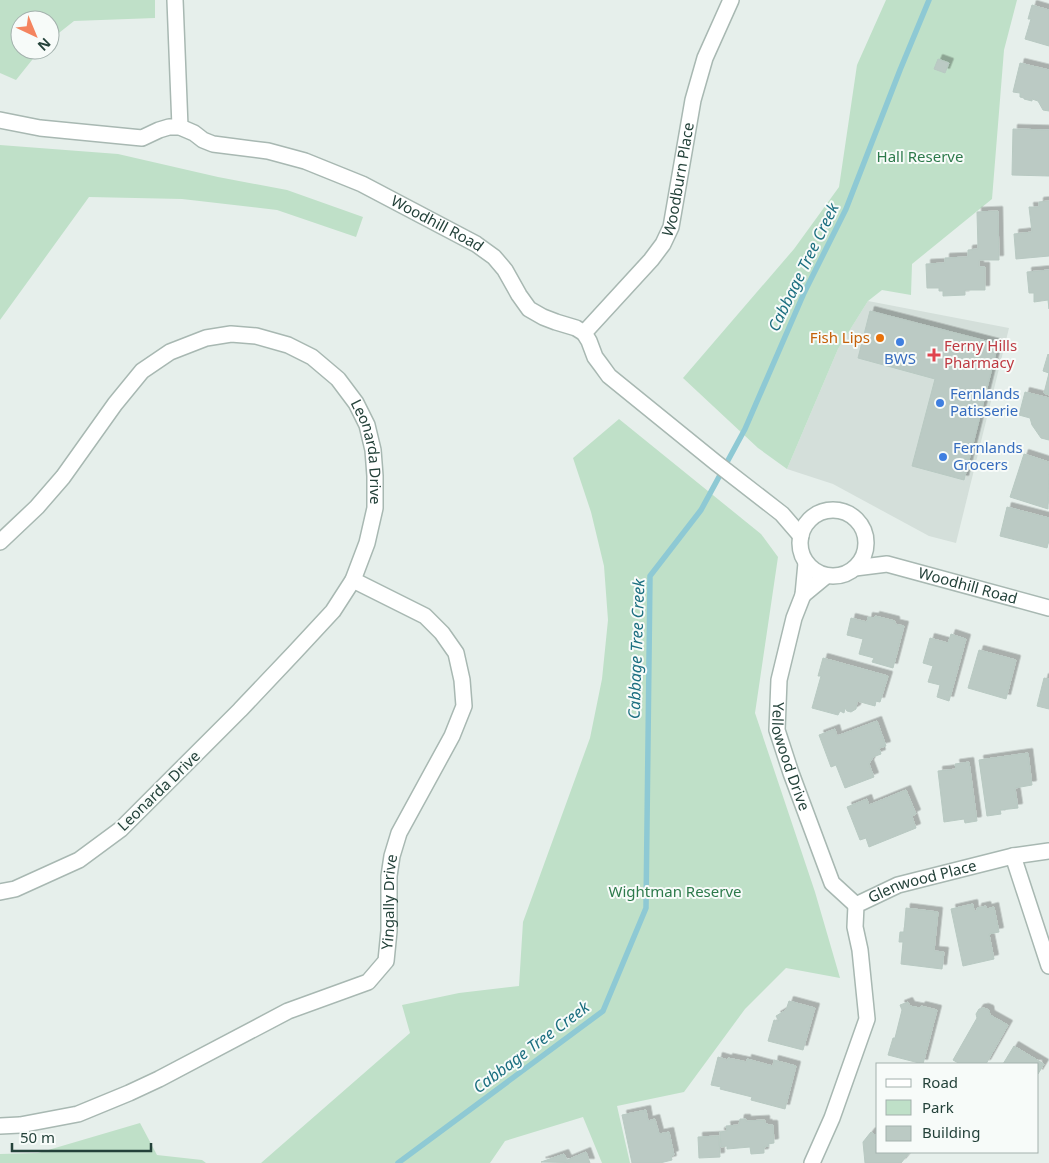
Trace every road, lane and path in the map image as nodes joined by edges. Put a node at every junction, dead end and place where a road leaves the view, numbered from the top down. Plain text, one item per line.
1 (175, 0) edge
2 (731, 0) edge
3 (0, 120) edge
4 (180, 128) junction
5 (584, 333) junction
6 (782, 514) junction
7 (810, 520) junction
8 (801, 536) junction
9 (0, 542) edge
10 (867, 546) junction
11 (806, 563) junction
12 (887, 564) junction
13 (855, 568) junction
14 (826, 576) junction
15 (353, 580) junction
16 (803, 595) junction
17 (1049, 608) edge
18 (1049, 851) edge
19 (1013, 856) junction
20 (0, 892) edge
21 (856, 905) junction
22 (1049, 966) edge
23 (0, 1126) edge
24 (812, 1163) edge

1 - 4 street
2 - 5 street, Woodburn Place
3 - 4 street
4 - 5 street, Woodhill Road
5 - 6 street
6 - 7 street
6 - 8 street
7 - 8 street
7 - 10 street
8 - 11 street
9 - 15 street, Leonarda Drive
10 - 12 street, Woodhill Road
10 - 13 street
11 - 14 street
11 - 16 street, Yellowood Drive
12 - 13 street, Woodhill Road
12 - 17 street, Woodhill Road
13 - 14 street, Woodhill Road
14 - 16 street, Yellowood Drive
15 - 20 street, Leonarda Drive
15 - 23 street, Yingally Drive
16 - 21 street, Yellowood Drive
18 - 19 street, Glenwood Place
19 - 21 street, Glenwood Place
19 - 22 street
21 - 24 street, Glenwood Place

